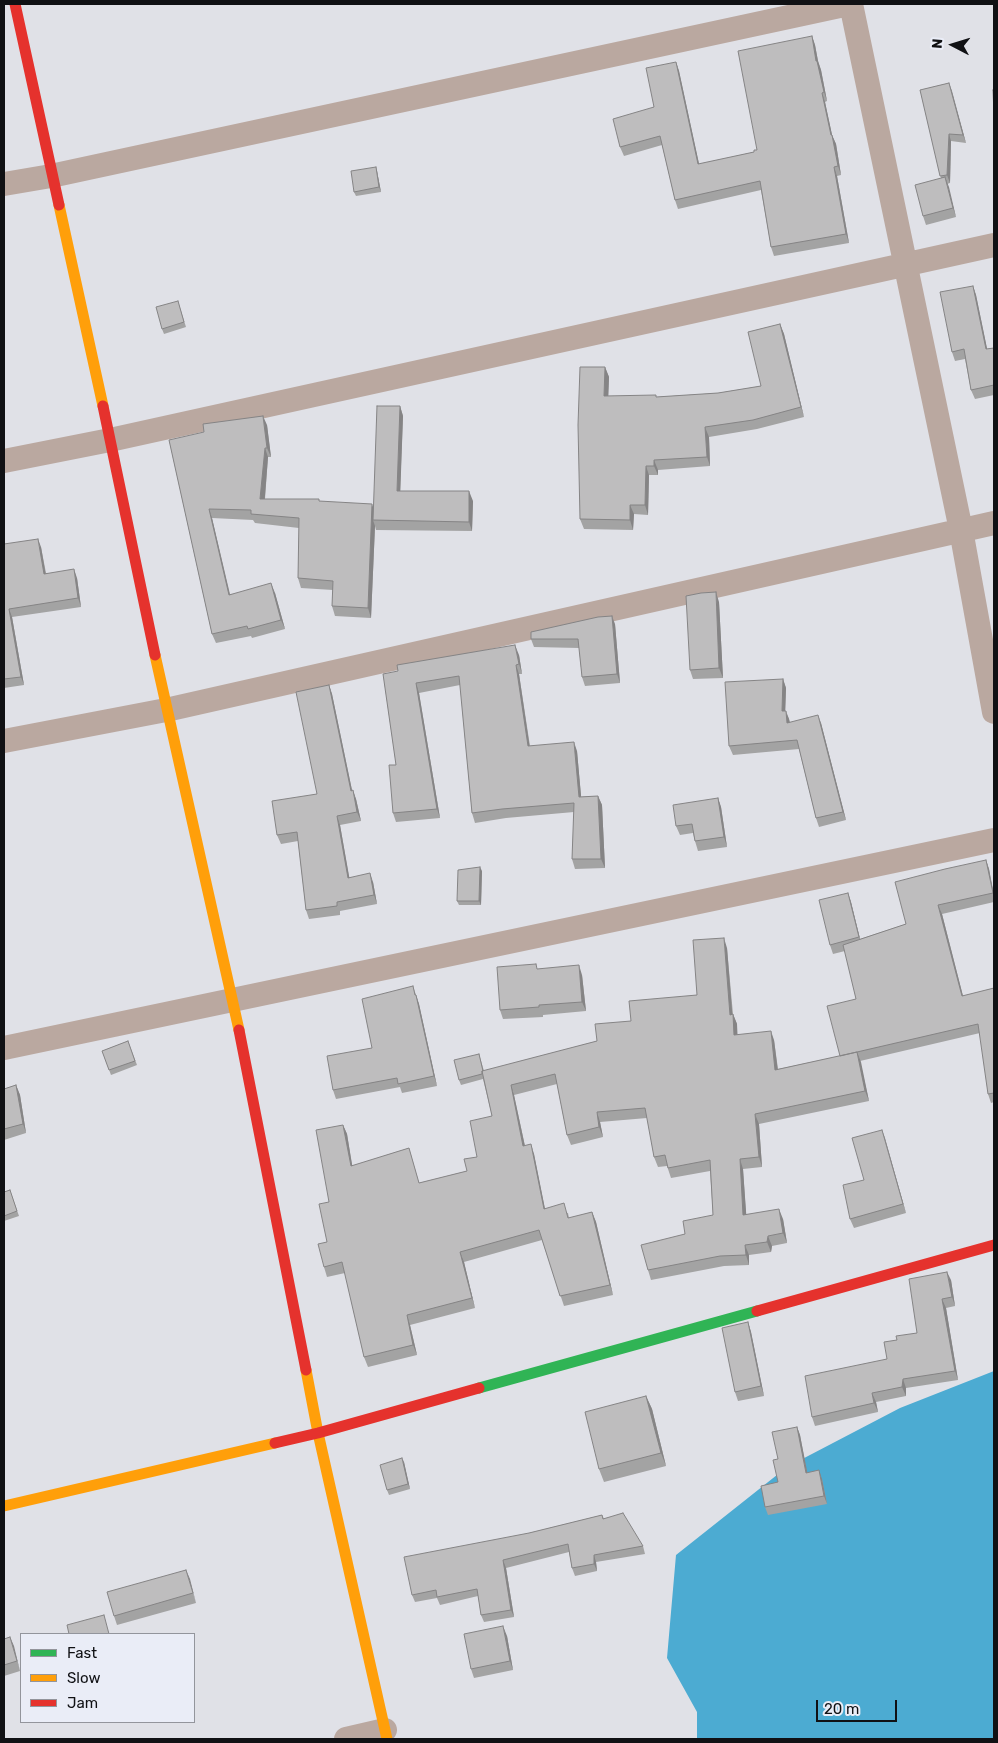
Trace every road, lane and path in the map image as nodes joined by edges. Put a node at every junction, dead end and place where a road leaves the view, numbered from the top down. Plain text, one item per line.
1 (14, 4) edge
2 (850, 4) edge
3 (51, 176) junction
4 (4, 184) edge
5 (994, 245) edge
6 (905, 264) junction
7 (110, 440) junction
8 (4, 461) edge
9 (994, 523) edge
10 (961, 530) junction
11 (166, 710) junction
12 (994, 712) edge
13 (4, 741) edge
14 (994, 840) edge
15 (233, 999) junction
16 (4, 1048) edge
17 (994, 1245) edge
18 (318, 1433) junction
19 (4, 1506) edge
20 (386, 1735) edge
21 (346, 1739) edge

1 - 3 street
2 - 3 street
2 - 6 street
3 - 4 street
3 - 7 street
5 - 6 street
6 - 7 street
6 - 10 street
7 - 8 street
7 - 11 street
9 - 10 street
10 - 11 street
10 - 12 street
11 - 13 street
11 - 15 street
14 - 15 street
15 - 16 street
15 - 18 street
17 - 18 street
18 - 19 street
18 - 20 street
20 - 21 street

